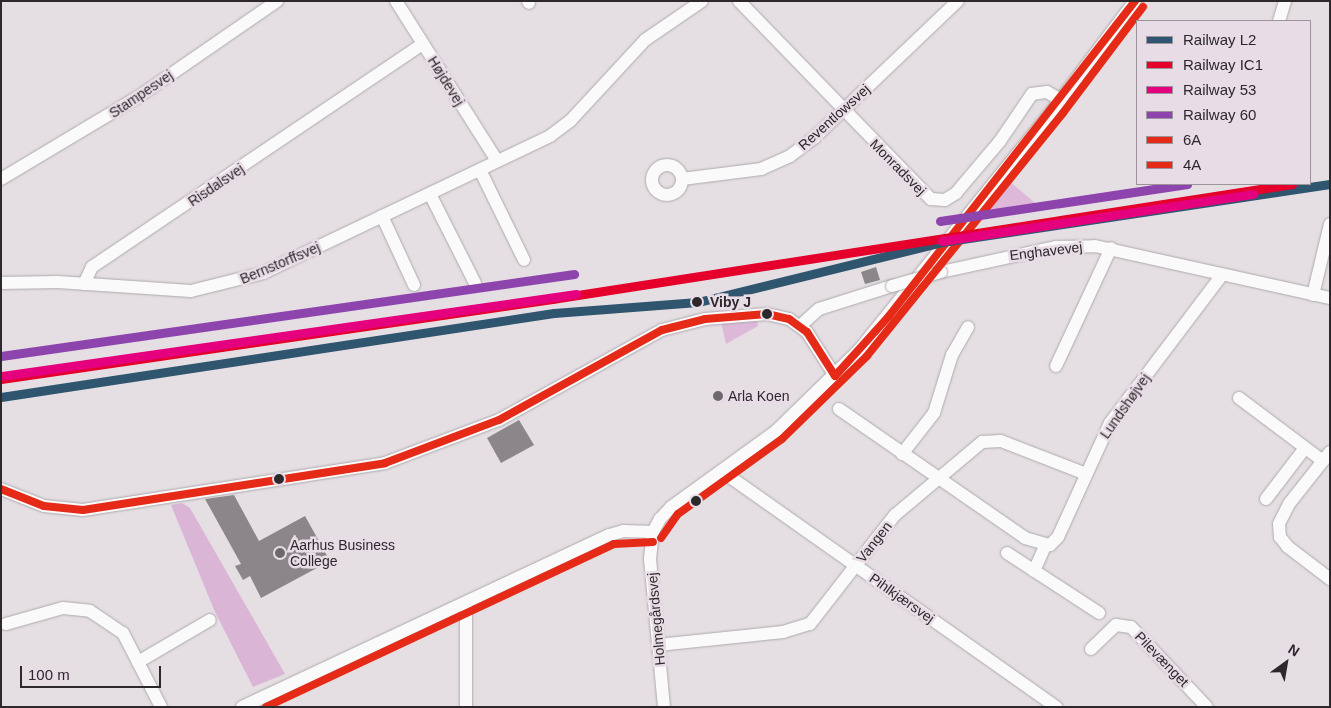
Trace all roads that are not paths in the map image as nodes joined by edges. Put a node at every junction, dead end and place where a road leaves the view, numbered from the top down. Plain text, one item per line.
1 (277, 1) edge
2 (396, 1) edge
3 (702, 1) edge
4 (738, 1) edge
5 (958, 1) edge
6 (1134, 1) edge
7 (1285, 1) edge
8 (1279, 20) edge
9 (423, 44) junction
10 (1061, 100) junction
11 (842, 111) junction
12 (497, 161) junction
13 (480, 170) junction
14 (1, 178) edge
15 (682, 179) dead end
16 (430, 194) junction
17 (382, 216) junction
18 (1330, 224) edge
19 (1111, 248) junction
20 (524, 260) dead end
21 (1222, 275) junction
22 (1, 283) edge
23 (475, 283) dead end
24 (84, 284) junction
25 (414, 285) dead end
26 (1313, 295) junction
27 (1330, 298) edge
28 (800, 326) junction
29 (968, 327) dead end
30 (1056, 366) dead end
31 (835, 376) junction
32 (1239, 398) dead end
33 (838, 409) dead end
34 (1305, 448) junction
35 (902, 454) junction
36 (1326, 456) edge
37 (723, 472) junction
38 (1086, 474) junction
39 (935, 478) junction
40 (1, 488) edge
41 (1266, 499) dead end
42 (653, 532) junction
43 (1045, 546) junction
44 (1007, 553) dead end
45 (855, 566) junction
46 (1034, 571) junction
47 (1330, 579) edge
48 (466, 604) junction
49 (1099, 613) dead end
50 (210, 620) dead end
51 (6, 624) dead end
52 (658, 645) junction
53 (1091, 649) dead end
54 (138, 662) junction
55 (244, 706) edge
56 (161, 707) edge
57 (466, 707) edge
58 (664, 707) edge
59 (1056, 707) edge
60 (1207, 707) edge

1 - 14 street, Stampesvej
2 - 9 street, Højdevej
3 - 12 street, Bernstorffsvej
4 - 11 street, Monradsvej
5 - 11 street, Reventlowsvej
6 - 10 street
7 - 8 street
9 - 12 street, Højdevej
9 - 24 street, Risdalsvej
10 - 11 street, Monradsvej
10 - 31 street
11 - 15 street, Reventlowsvej
12 - 13 street, Bernstorffsvej
13 - 16 street, Bernstorffsvej
13 - 20 street
16 - 17 street, Bernstorffsvej
16 - 23 street
17 - 24 street, Bernstorffsvej
17 - 25 street
18 - 26 street
19 - 21 street, Enghavevej
19 - 28 street, Enghavevej, bridge
19 - 30 street
21 - 26 street, Enghavevej
21 - 38 street, Lundshøjvej
22 - 24 street
26 - 27 street, Enghavevej
28 - 31 street
28 - 40 street
29 - 35 street
31 - 37 street
32 - 34 street
33 - 35 street
34 - 36 street
34 - 41 street
35 - 39 street
36 - 47 street
37 - 42 street
37 - 45 street, Pihlkjærsvej
38 - 39 street, Vangen
38 - 43 street, Lundshøjvej
39 - 43 street
39 - 45 street, Vangen
42 - 48 street
42 - 52 street, Holmegårdsvej
43 - 46 street, Lundshøjvej
44 - 46 street
45 - 52 street, Vangen
45 - 59 street, Pihlkjærsvej
46 - 49 street
48 - 55 street
48 - 57 street
50 - 54 street
51 - 54 street
52 - 58 street, Holmegårdsvej
53 - 60 street, Pilevænget
54 - 56 street

